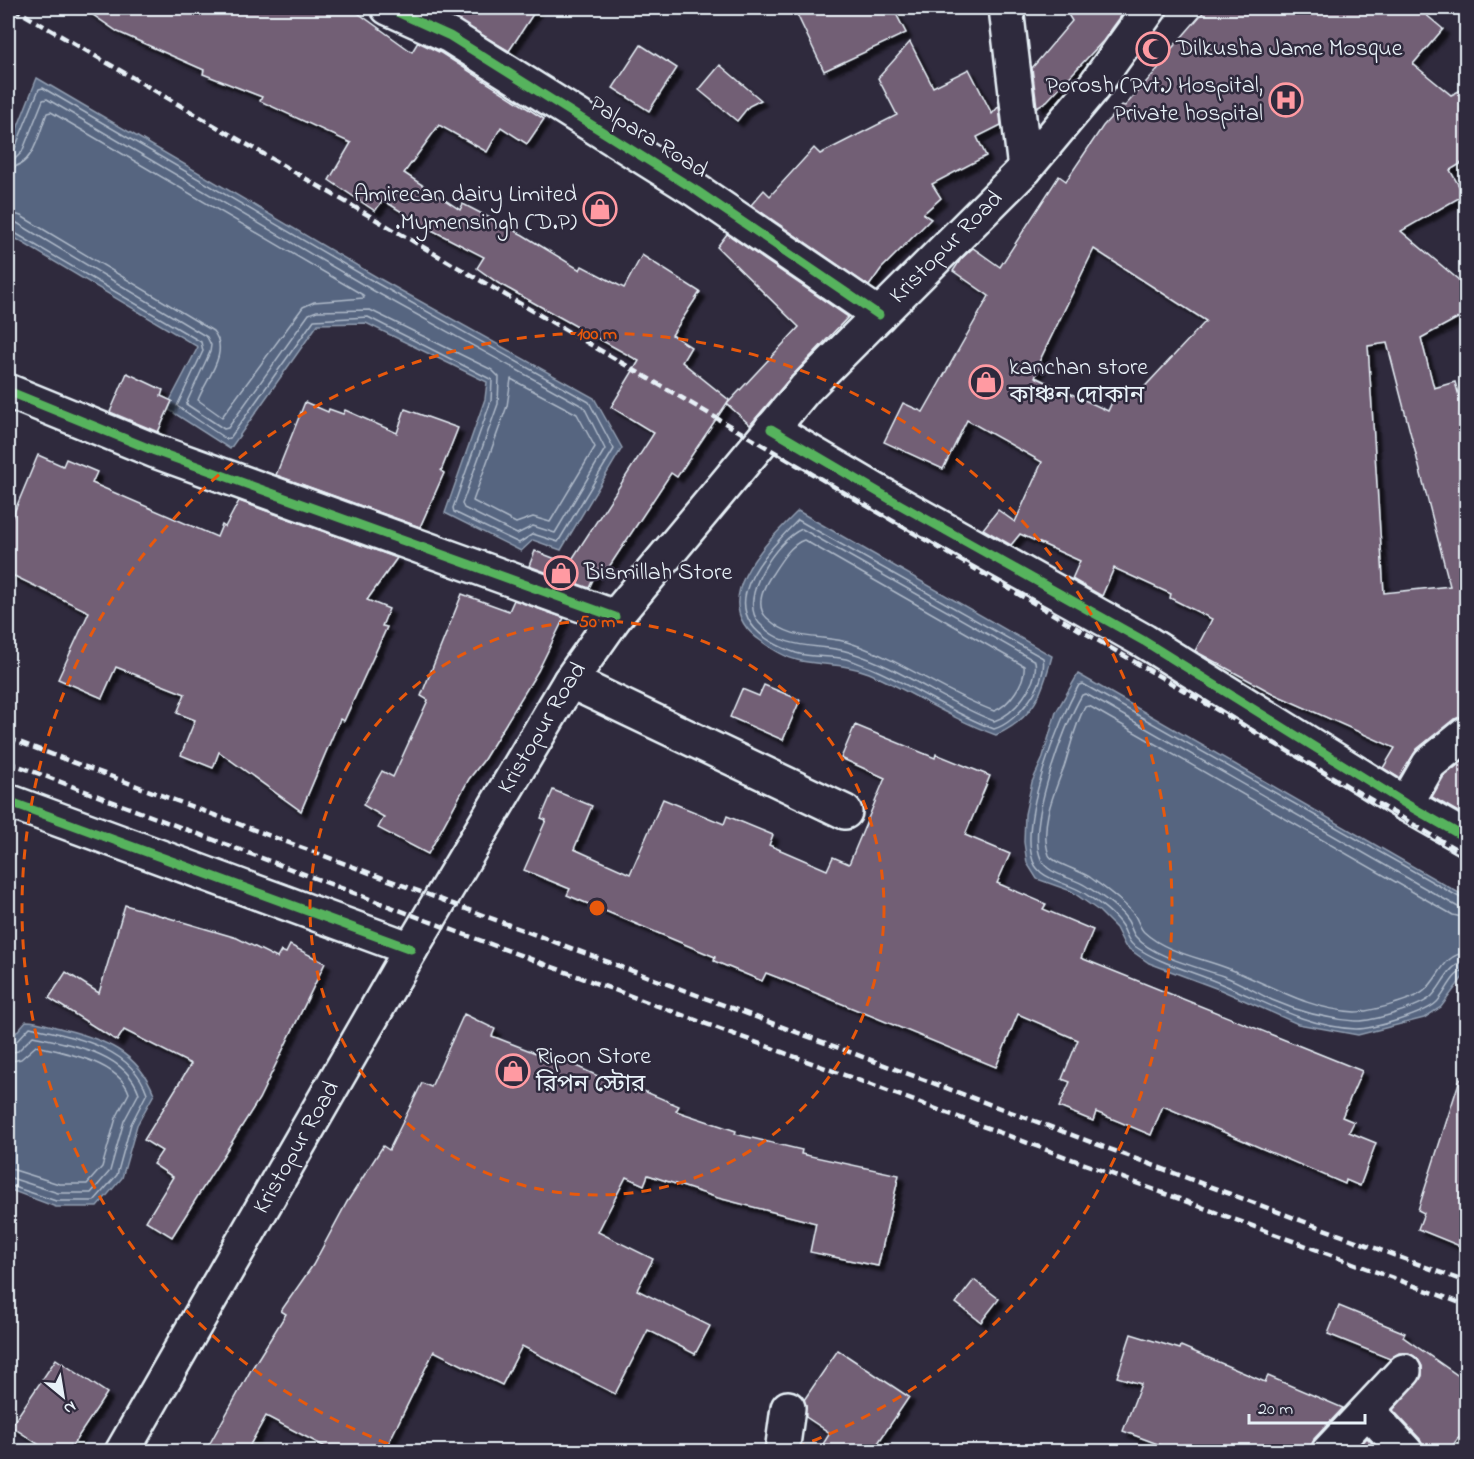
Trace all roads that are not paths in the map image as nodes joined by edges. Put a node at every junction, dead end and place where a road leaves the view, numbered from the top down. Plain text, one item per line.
1 (388, 8) edge
2 (1006, 8) edge
3 (1150, 8) edge
4 (1025, 169) junction
5 (879, 315) junction
6 (8, 391) edge
7 (771, 429) junction
8 (615, 616) junction
9 (570, 681) junction
10 (1467, 734) edge
11 (8, 801) edge
12 (1406, 804) junction
13 (845, 812) dead end
14 (1467, 838) edge
15 (411, 949) junction
16 (1404, 1371) dead end
17 (788, 1408) dead end
18 (1368, 1411) junction
19 (122, 1452) edge
20 (782, 1452) edge
21 (1328, 1452) edge
22 (1406, 1452) edge

1 - 5 street, Palpara Road
2 - 4 street
3 - 4 street, Kristopur Road
4 - 5 street, Kristopur Road
5 - 7 street, Kristopur Road
6 - 8 street
7 - 8 street, Kristopur Road
7 - 12 street
8 - 9 street, Kristopur Road
9 - 13 street
9 - 15 street, Kristopur Road
10 - 12 street
11 - 15 street
12 - 14 street
15 - 19 street, Kristopur Road
16 - 18 street
17 - 20 street
18 - 21 street
18 - 22 street

